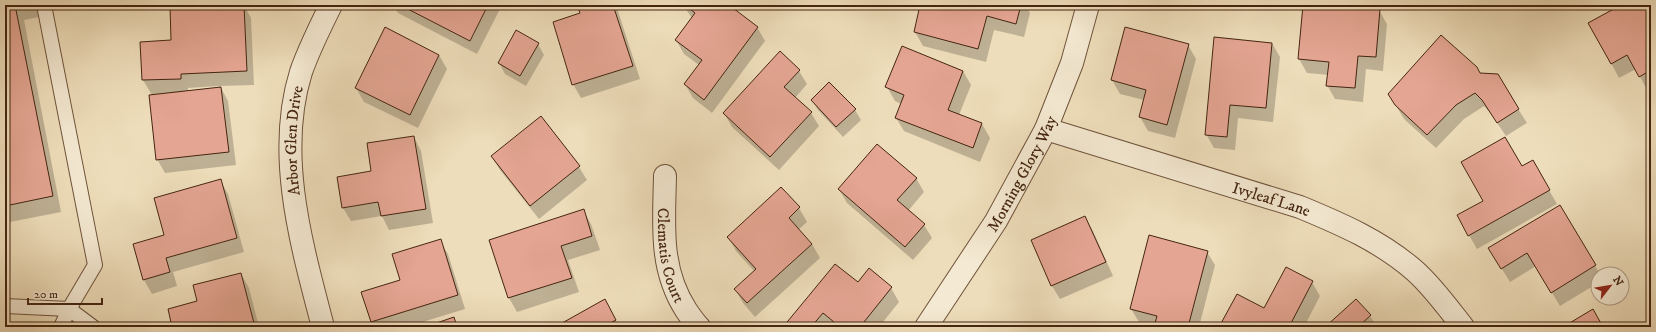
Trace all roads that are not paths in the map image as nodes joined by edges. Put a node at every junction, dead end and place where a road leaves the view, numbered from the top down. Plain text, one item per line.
1 (44, 5) edge
2 (331, 5) edge
3 (1088, 5) edge
4 (1046, 129) junction
5 (664, 176) dead end
6 (5, 306) edge
7 (69, 309) junction
8 (61, 327) edge
9 (93, 327) edge
10 (324, 327) edge
11 (699, 327) edge
12 (926, 327) edge
13 (1463, 327) edge

1 - 7 lane
2 - 10 street, Arbor Glen Drive
3 - 4 street, Morning Glory Way
4 - 12 street, Morning Glory Way
4 - 13 street, Ivyleaf Lane
5 - 11 street, Clematis Court
6 - 7 lane
7 - 8 lane
7 - 9 lane

